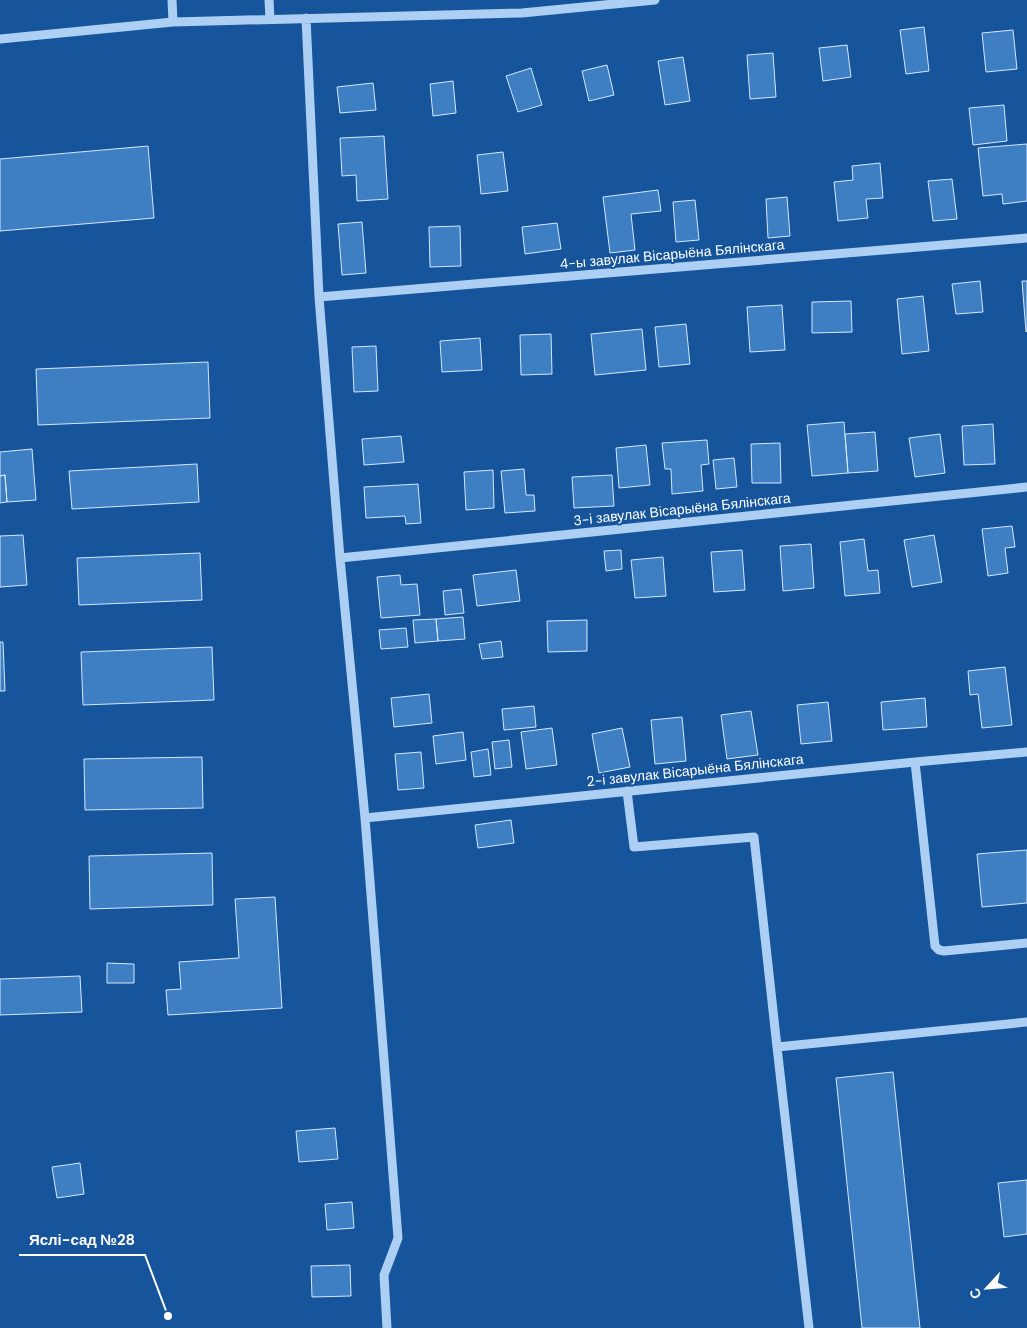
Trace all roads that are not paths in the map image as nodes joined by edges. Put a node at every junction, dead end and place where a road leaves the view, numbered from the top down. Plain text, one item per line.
1 (172, 0) edge
2 (269, 0) edge
3 (655, 0) edge
4 (270, 18) junction
5 (306, 18) junction
6 (173, 22) junction
7 (0, 39) edge
8 (1027, 238) edge
9 (319, 297) junction
10 (1027, 488) edge
11 (340, 558) junction
12 (1027, 752) edge
13 (914, 762) junction
14 (627, 791) junction
15 (365, 818) junction
16 (1027, 943) edge
17 (1027, 1022) edge
18 (776, 1047) junction
19 (387, 1328) edge
20 (808, 1328) edge

1 - 6 street
2 - 4 street
3 - 5 street
4 - 5 street
4 - 6 street
5 - 9 street
6 - 7 street
8 - 9 street, 4-ы завулак Вісарыёна Бялінскага
9 - 11 street
10 - 11 street, 3-і завулак Вісарыёна Бялінскага
11 - 15 street
12 - 13 street, 2-і завулак Вісарыёна Бялінскага
13 - 14 street, 2-і завулак Вісарыёна Бялінскага
13 - 16 street
14 - 15 street, 2-і завулак Вісарыёна Бялінскага
14 - 18 street
15 - 19 street
17 - 18 street
18 - 20 street

